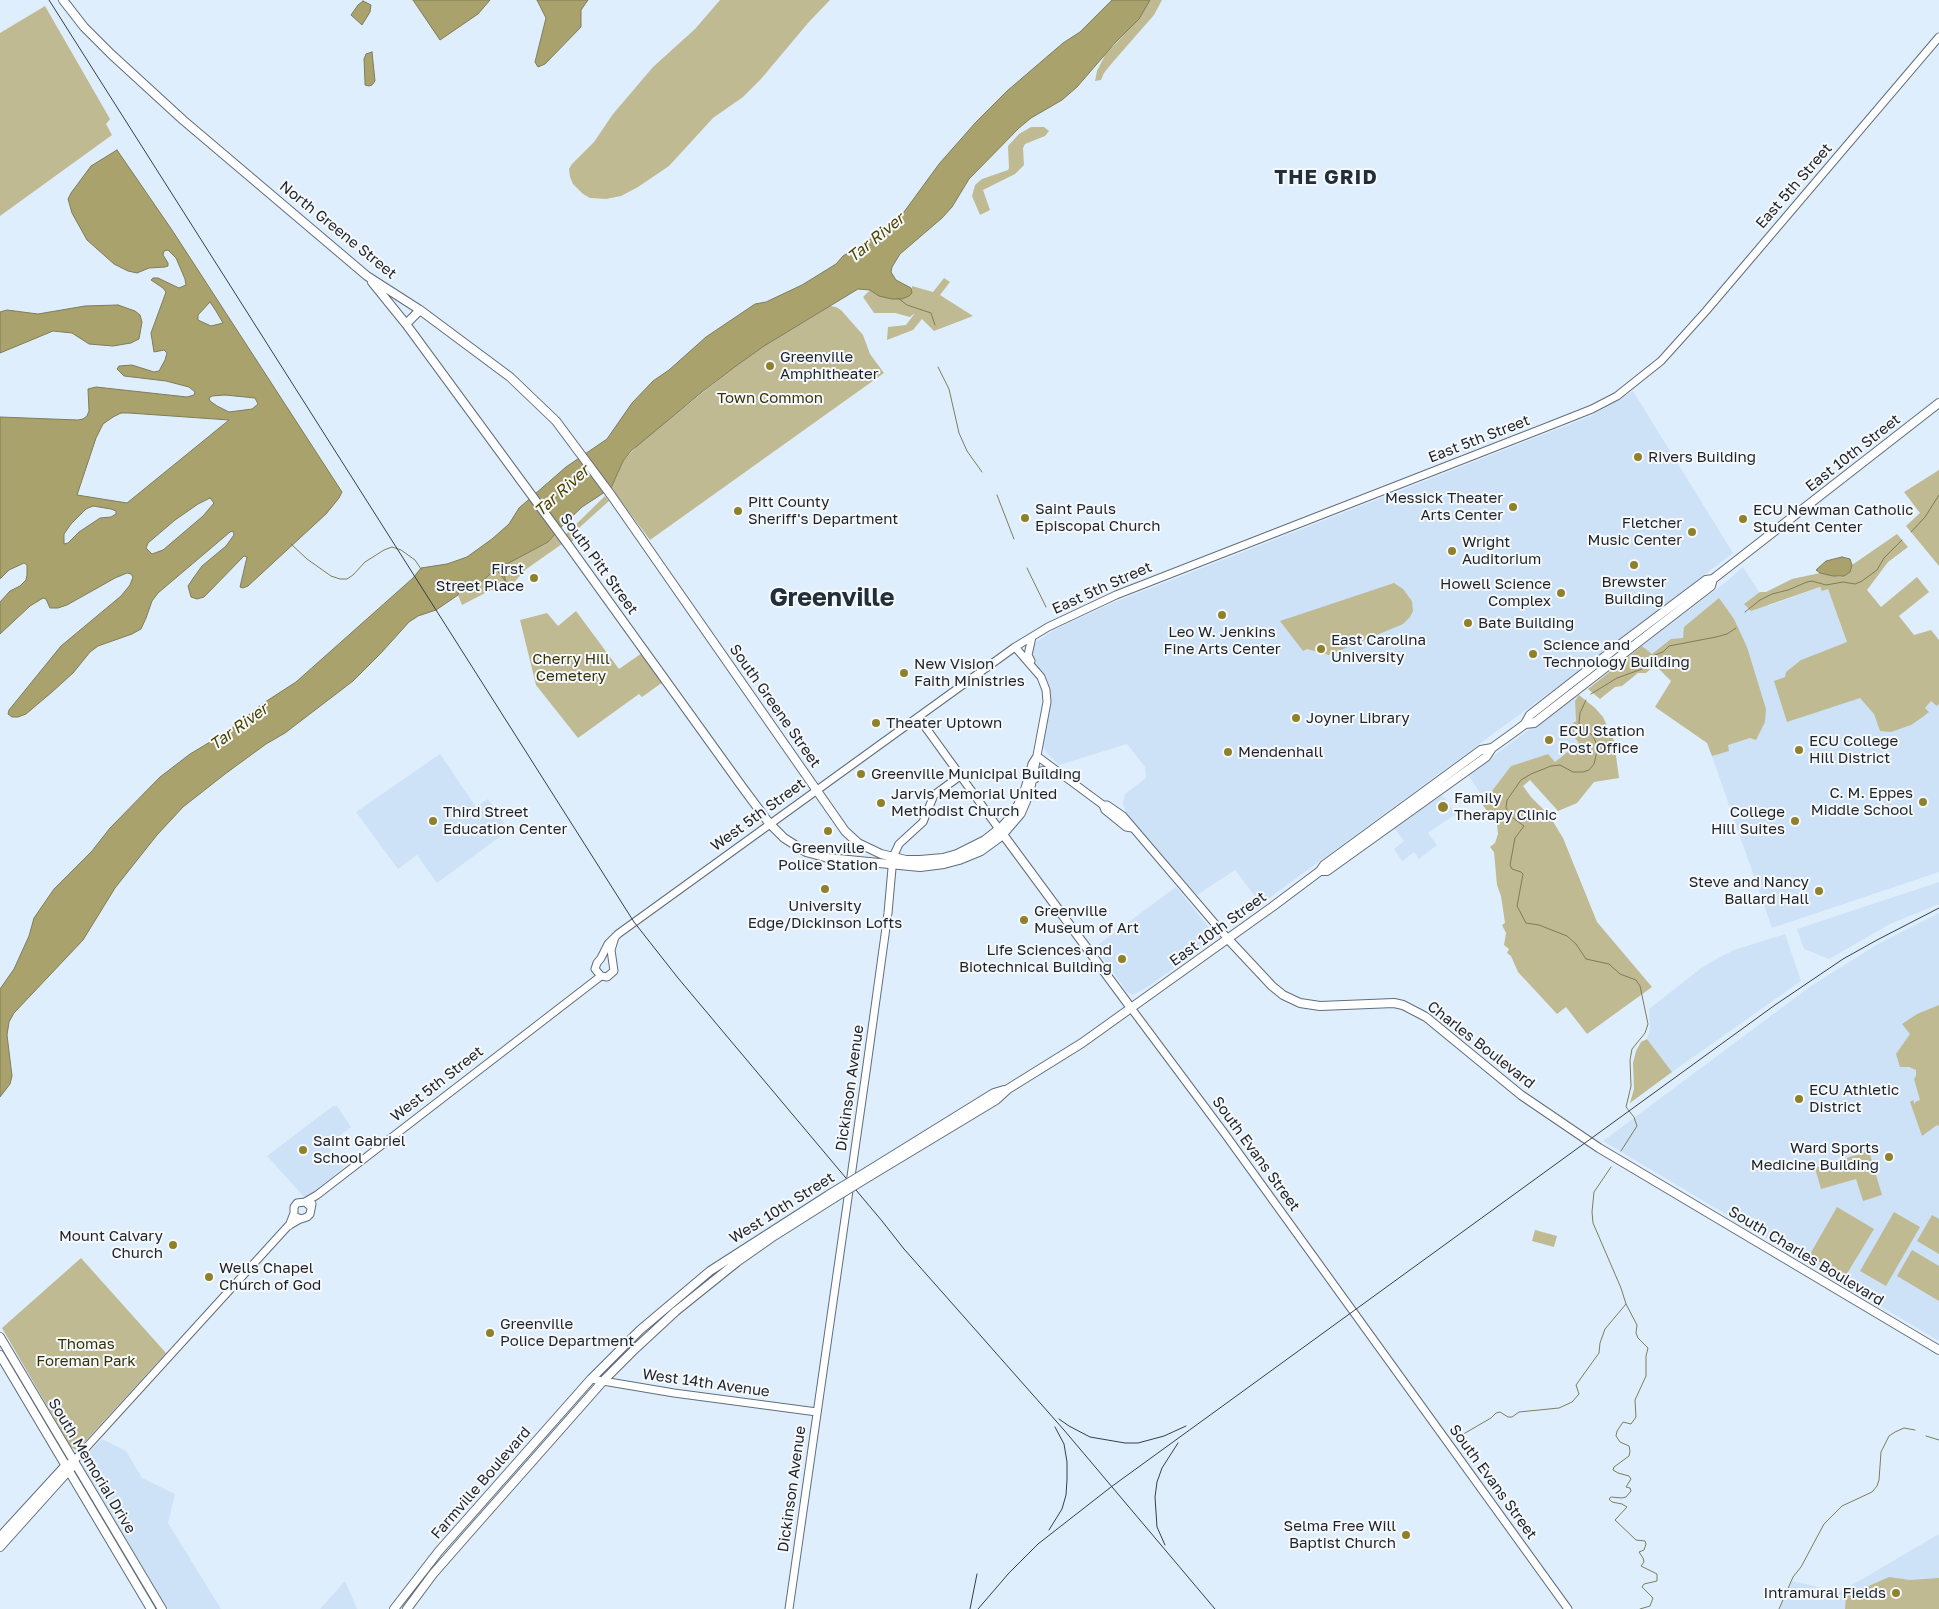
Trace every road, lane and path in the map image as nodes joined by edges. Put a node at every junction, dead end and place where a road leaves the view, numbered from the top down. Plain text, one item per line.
1 (62, 0) edge
2 (1939, 37) edge
3 (367, 276) junction
4 (420, 310) junction
5 (406, 324) junction
6 (1939, 403) edge
7 (650, 551) joint
8 (1032, 637) junction
9 (1015, 647) junction
10 (1032, 666) junction
11 (918, 717) junction
12 (1492, 748) junction
13 (1036, 756) junction
14 (1057, 772) junction
15 (960, 776) junction
16 (1034, 782) junction
17 (1428, 789) junction
18 (816, 790) junction
19 (1412, 810) junction
20 (770, 823) junction
21 (1001, 832) junction
22 (858, 842) junction
23 (856, 861) junction
24 (893, 862) junction
25 (1320, 871) junction
26 (614, 937) junction
27 (1228, 939) junction
28 (602, 958) junction
29 (613, 962) junction
30 (599, 974) junction
31 (1131, 1008) junction
32 (1660, 1185) joint
33 (832, 1196) junction
34 (308, 1204) junction
35 (294, 1213) junction
36 (300, 1219) junction
37 (288, 1226) junction
38 (0, 1337) edge
39 (1939, 1350) edge
40 (0, 1355) edge
41 (591, 1379) junction
42 (604, 1380) junction
43 (817, 1412) junction
44 (74, 1462) junction
45 (67, 1469) junction
46 (0, 1537) edge
47 (0, 1547) edge
48 (151, 1609) edge
49 (162, 1609) edge
50 (394, 1609) edge
51 (407, 1609) edge
52 (789, 1609) edge
53 (1568, 1609) edge

1 - 3 main road, North Greene Street
2 - 8 main road, East 5th Street
3 - 4 main road, North Greene Street
3 - 5 main road, South Pitt Street
4 - 5 main road
4 - 7 main road, North Greene Street
5 - 20 main road, South Pitt Street
6 - 12 main road, East 10th Street
7 - 18 main road, South Greene Street
8 - 9 main road, East 5th Street
8 - 10 main road
9 - 10 main road
9 - 11 main road, East 5th Street
10 - 13 main road
11 - 15 main road, South Evans Street
11 - 18 main road, West 5th Street
12 - 17 main road, East 10th Street
12 - 19 main road, East 10th Street
13 - 14 main road
13 - 16 main road
13 - 21 main road
14 - 16 main road
14 - 27 main road
15 - 21 main road, South Evans Street
15 - 24 main road, Dickinson Avenue
16 - 21 main road
17 - 19 main road
17 - 25 main road, East 10th Street
18 - 20 main road, West 5th Street
18 - 22 main road, South Greene Street
19 - 25 main road, East 10th Street
20 - 23 main road, South Pitt Street
20 - 26 main road, West 5th Street
21 - 24 main road
21 - 31 main road, South Evans Street
22 - 23 main road
22 - 24 main road, South Greene Street
23 - 24 main road, South Pitt Street
24 - 43 main road, Dickinson Avenue
25 - 27 main road, East 10th Street
26 - 28 main road, West 5th Street
26 - 29 main road
27 - 31 main road, East 10th Street
27 - 32 main road, Charles Boulevard
28 - 29 main road
28 - 30 main road
29 - 30 main road
30 - 34 main road, West 5th Street
31 - 33 main road, West 10th Street, bridge
31 - 53 main road, South Evans Street
32 - 39 main road, South Charles Boulevard
33 - 41 main road, West 10th Street
33 - 42 main road, West 10th Street
34 - 35 main road
34 - 36 main road
35 - 36 main road
35 - 37 main road
36 - 37 main road
37 - 44 main road
38 - 44 main road, South Memorial Drive
40 - 45 main road, South Memorial Drive
41 - 42 main road, West 14th Avenue
41 - 50 main road, Farmville Boulevard
42 - 43 main road, West 14th Avenue
42 - 51 main road, Farmville Boulevard
43 - 52 main road, Dickinson Avenue
44 - 45 main road
44 - 49 main road, South Memorial Drive
45 - 46 main road
45 - 47 main road
45 - 48 main road, South Memorial Drive

